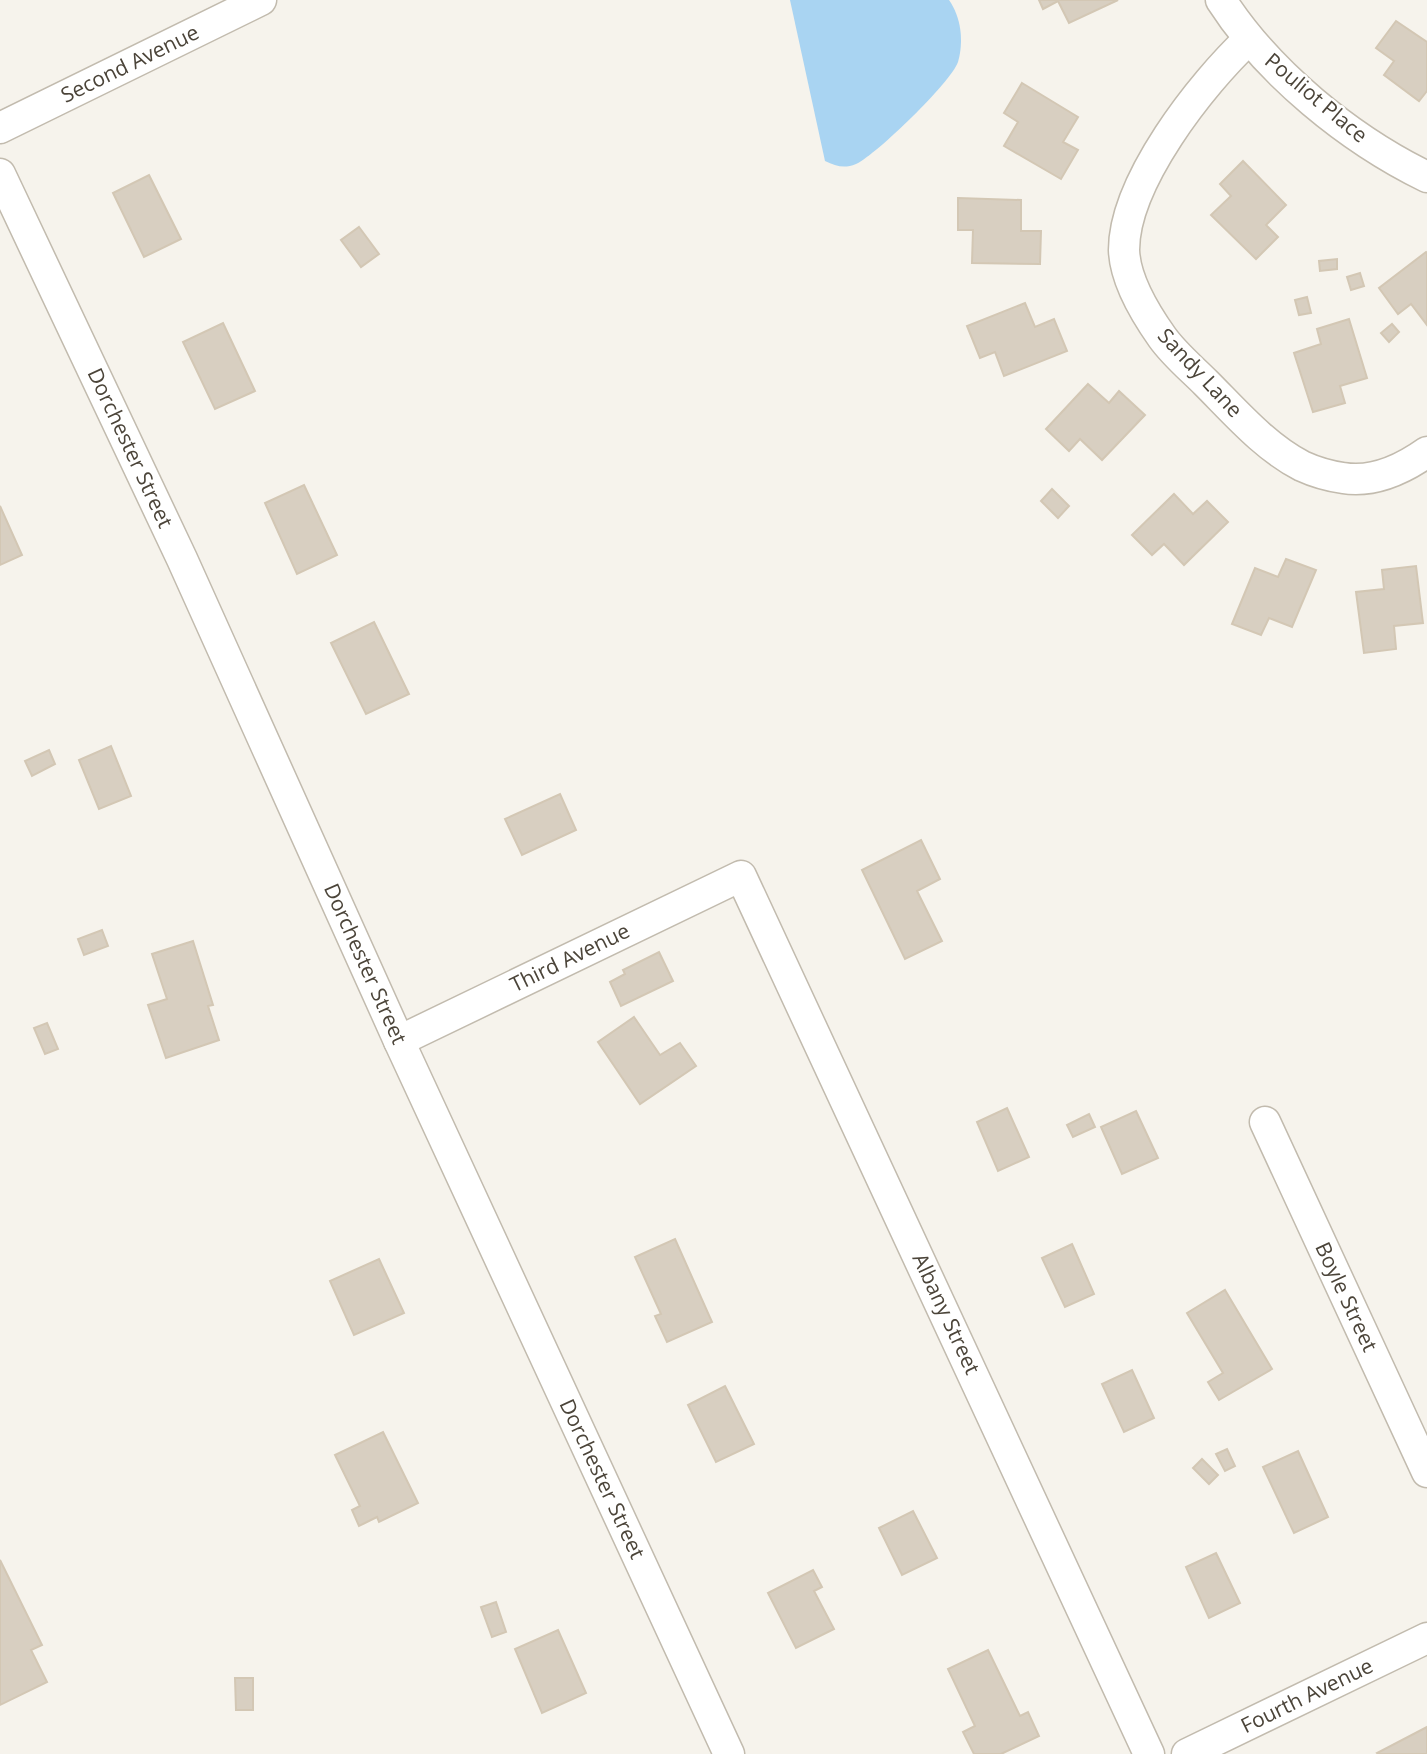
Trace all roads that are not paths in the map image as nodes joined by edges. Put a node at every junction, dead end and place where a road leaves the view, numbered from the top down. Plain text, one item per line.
1 (261, 0) edge
2 (1221, 0) edge
3 (1249, 39) junction
4 (0, 128) edge
5 (0, 174) edge
6 (1427, 177) edge
7 (1427, 452) edge
8 (741, 876) joint
9 (399, 1041) junction
10 (1265, 1122) dead end
11 (1427, 1472) edge
12 (1427, 1638) edge
13 (729, 1754) edge
14 (1149, 1754) edge
15 (1187, 1754) edge

1 - 4 street, Second Avenue
2 - 3 street, Pouliot Place
3 - 6 street, Pouliot Place
3 - 7 street, Sandy Lane
5 - 9 street, Dorchester Street
8 - 9 street, Third Avenue
8 - 14 street, Albany Street
9 - 13 street, Dorchester Street
10 - 11 street, Boyle Street
12 - 15 street, Fourth Avenue

